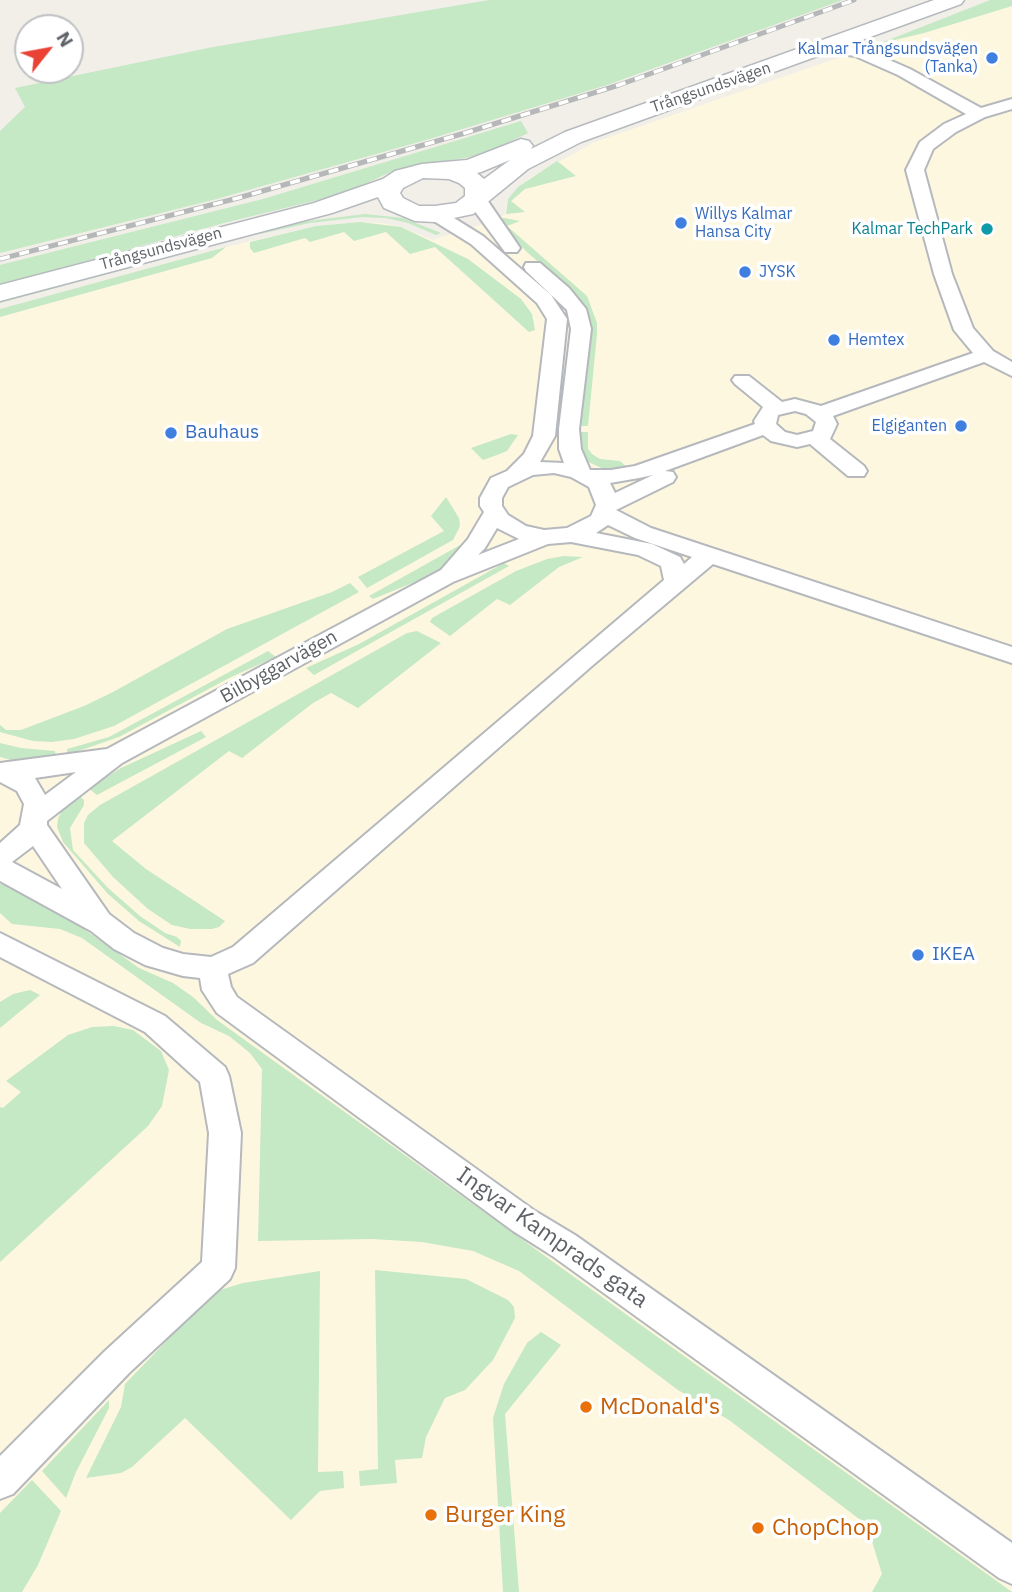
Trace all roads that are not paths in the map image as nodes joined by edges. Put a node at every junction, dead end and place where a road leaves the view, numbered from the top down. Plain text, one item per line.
1 (919, 0) edge
2 (954, 0) edge
3 (856, 37) junction
4 (825, 48) junction
5 (904, 72) junction
6 (1012, 104) edge
7 (979, 114) junction
8 (442, 171) junction
9 (399, 200) junction
10 (473, 201) junction
11 (435, 215) junction
12 (511, 248) joint
13 (491, 254) junction
14 (0, 293) edge
15 (986, 355) junction
16 (1012, 370) edge
17 (742, 380) dead end
18 (777, 408) junction
19 (820, 414) junction
20 (772, 432) junction
21 (815, 439) junction
22 (856, 471) dead end
23 (517, 472) junction
24 (583, 474) junction
25 (606, 509) junction
26 (494, 513) junction
27 (571, 535) junction
28 (544, 537) junction
29 (709, 555) junction
30 (445, 577) junction
31 (676, 583) junction
32 (1012, 655) edge
33 (113, 757) junction
34 (3, 773) edge
35 (35, 820) junction
36 (0, 857) edge
37 (0, 868) edge
38 (102, 923) junction
39 (0, 944) edge
40 (213, 968) junction
41 (0, 1481) edge
42 (1012, 1565) edge

1 - 8 main road, Trångsundsvägen
2 - 3 main road, Trångsundsvägen
3 - 4 main road, Trångsundsvägen
3 - 5 street
4 - 5 street
4 - 10 main road, Trångsundsvägen
5 - 7 street
6 - 7 street
7 - 15 street
8 - 9 main road, Trångsundsvägen
8 - 10 main road
9 - 11 main road
9 - 13 street
9 - 14 main road, Trångsundsvägen
10 - 11 main road
10 - 12 street
11 - 13 street
12 - 24 street
13 - 23 street
15 - 16 street
15 - 19 street
17 - 18 street
18 - 19 street
18 - 20 street
19 - 21 street
20 - 21 street
20 - 24 street
20 - 25 street
21 - 22 street
23 - 24 street
23 - 26 street
24 - 25 street
25 - 27 street
25 - 29 street
26 - 28 street
26 - 30 street, Bilbyggarvägen
27 - 28 street
27 - 31 street
28 - 30 street, Bilbyggarvägen
29 - 31 street
29 - 32 street
30 - 33 street, Bilbyggarvägen
31 - 40 street
33 - 34 street, Bilbyggarvägen
33 - 35 street, Bilbyggarvägen
34 - 35 street, Bilbyggarvägen
35 - 36 street, Bilbyggarvägen
35 - 38 street
37 - 38 street
38 - 40 street
39 - 41 street
40 - 42 street, Ingvar Kamprads gata

